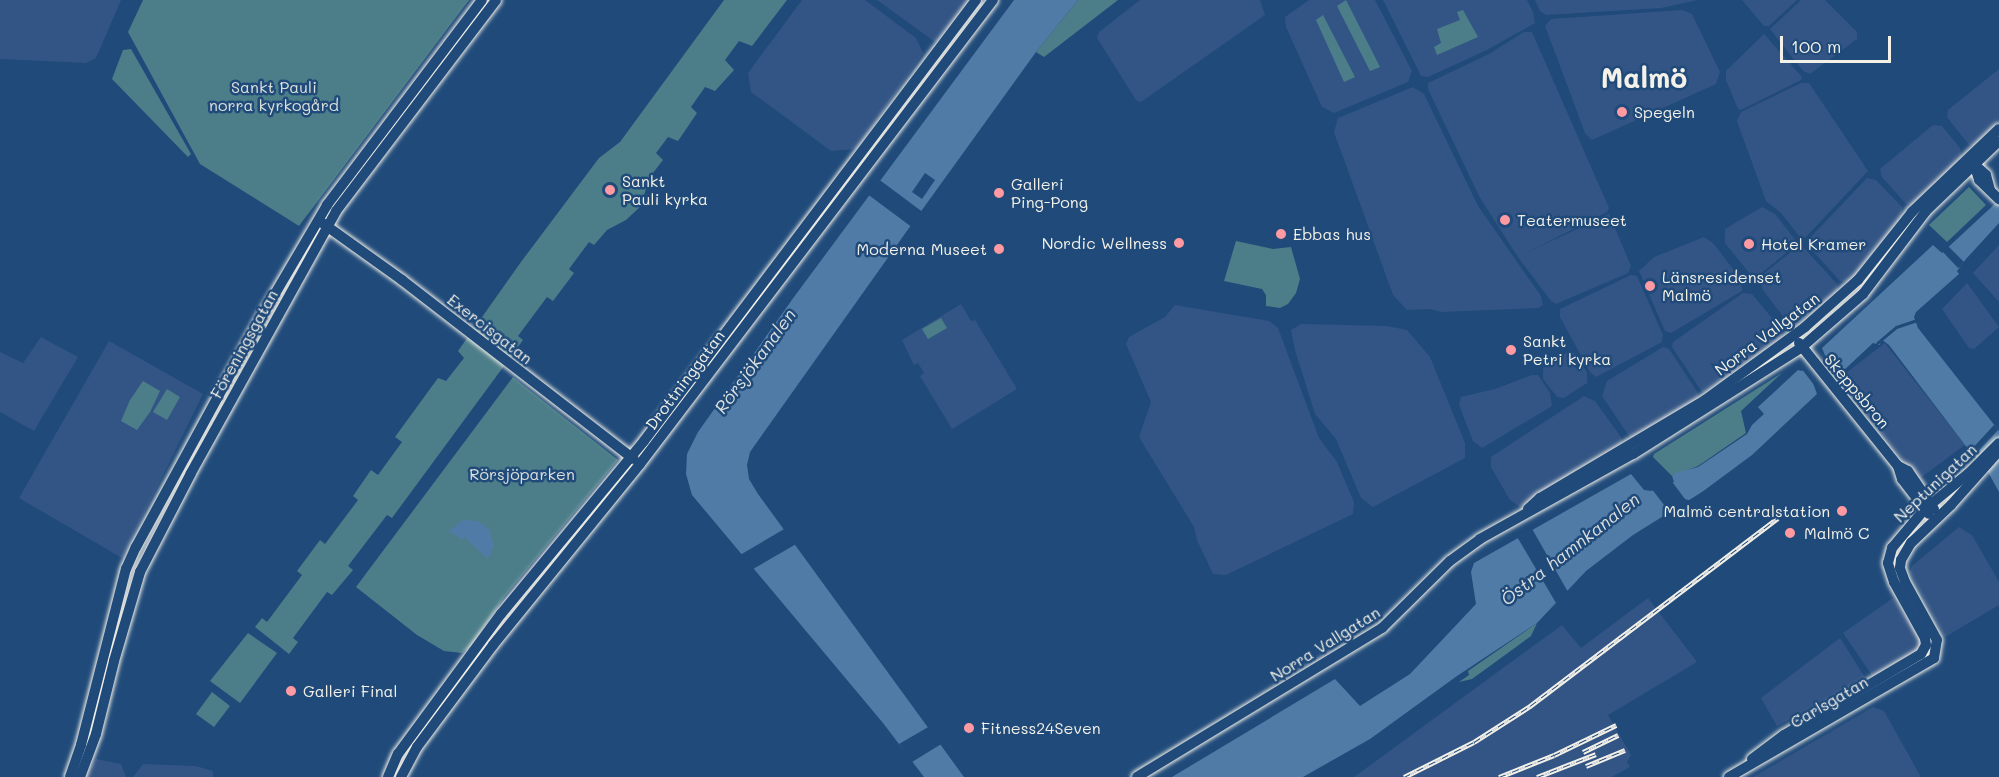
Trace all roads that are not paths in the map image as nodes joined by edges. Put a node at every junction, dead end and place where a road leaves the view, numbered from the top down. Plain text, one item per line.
1 (482, 0) edge
2 (496, 0) edge
3 (976, 0) edge
4 (993, 0) edge
5 (1999, 129) edge
6 (1999, 141) edge
7 (1972, 161) junction
8 (1999, 199) edge
9 (323, 223) junction
10 (1794, 336) junction
11 (1802, 346) junction
12 (1999, 443) edge
13 (1999, 452) edge
14 (631, 456) junction
15 (640, 464) junction
16 (1982, 465) junction
17 (1928, 507) junction
18 (1937, 518) junction
19 (1516, 519) junction
20 (1926, 645) joint
21 (1937, 654) joint
22 (87, 743) junction
23 (1731, 776) edge
24 (70, 777) edge
25 (80, 777) edge
26 (388, 777) edge
27 (401, 777) edge
28 (1137, 777) edge

1 - 9 main road, Föreningsgatan
2 - 9 main road, Föreningsgatan
3 - 14 main road, Drottninggatan
4 - 15 main road, Drottninggatan
5 - 7 main road, Norra Vallgatan
6 - 7 main road, Norra Vallgatan
7 - 8 main road
7 - 10 main road, Norra Vallgatan
7 - 11 main road, Norra Vallgatan
9 - 14 main road, Exercisgatan
9 - 22 main road, Föreningsgatan
10 - 11 main road, Skeppsbron
10 - 19 main road, Norra Vallgatan
11 - 17 main road, Skeppsbron
11 - 19 main road, Norra Vallgatan
12 - 16 main road, Neptunigatan
13 - 16 main road, Neptunigatan
14 - 15 main road, Exercisgatan
14 - 26 main road, Drottninggatan
15 - 27 main road, Drottninggatan
16 - 17 main road, Neptunigatan
16 - 18 main road, Neptunigatan
17 - 18 main road, Skeppsbron
17 - 20 main road, Neptunigatan
18 - 21 main road, Neptunigatan
19 - 28 main road, Norra Vallgatan
20 - 23 main road, Carlsgatan
21 - 23 main road, Carlsgatan
22 - 24 main road
22 - 25 main road

